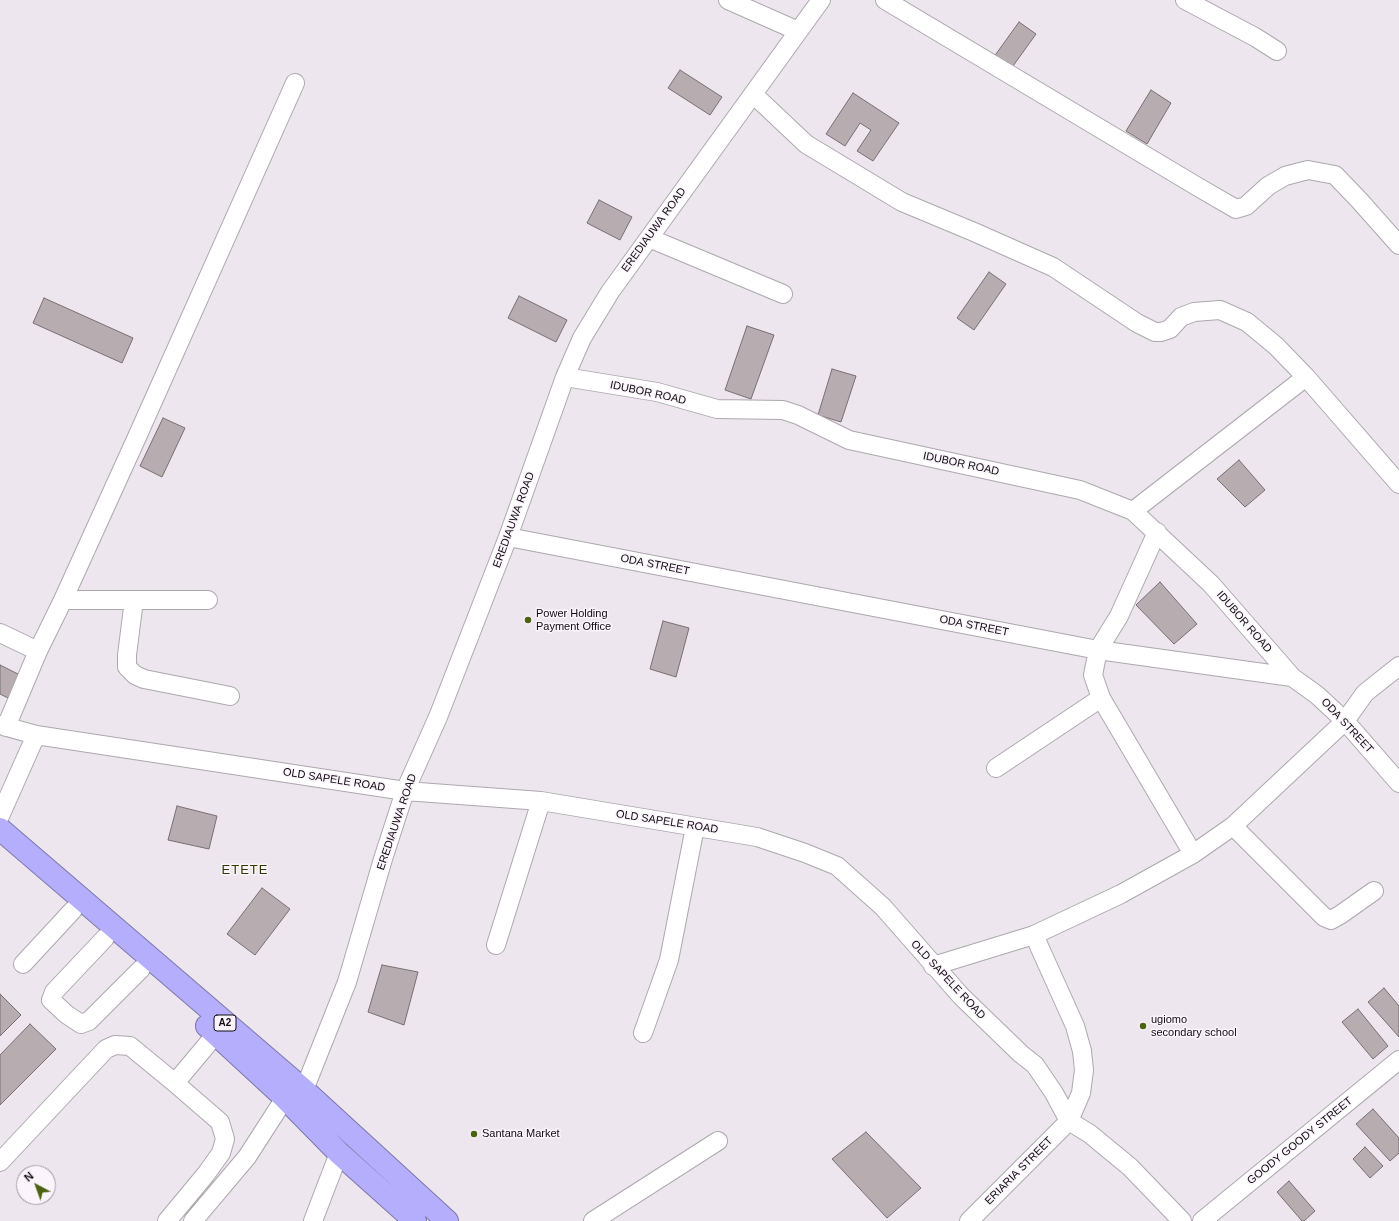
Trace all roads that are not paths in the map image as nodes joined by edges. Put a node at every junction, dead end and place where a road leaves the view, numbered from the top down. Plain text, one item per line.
1 (728, 0) edge
2 (821, 0) edge
3 (885, 0) edge
4 (1185, 0) edge
5 (798, 31) junction
6 (1277, 51) dead end
7 (295, 83) dead end
8 (753, 94) junction
9 (649, 238) junction
10 (1399, 246) edge
11 (783, 294) dead end
12 (565, 377) junction
13 (1306, 377) junction
14 (1399, 484) edge
15 (1133, 511) junction
16 (1157, 532) junction
17 (508, 537) junction
18 (63, 600) junction
19 (134, 600) junction
20 (208, 600) dead end
21 (0, 633) edge
22 (1098, 650) junction
23 (38, 651) junction
24 (1399, 666) edge
25 (1292, 677) junction
26 (230, 696) dead end
27 (1101, 698) junction
28 (1345, 721) junction
29 (3, 726) edge
30 (36, 735) junction
31 (996, 768) dead end
32 (1399, 783) edge
33 (405, 791) junction
34 (541, 802) junction
35 (0, 816) edge
36 (1233, 826) junction
37 (695, 827) junction
38 (0, 829) edge
39 (0, 848) edge
40 (1193, 854) junction
41 (1374, 891) dead end
42 (73, 910) junction
43 (1034, 936) junction
44 (105, 938) junction
45 (496, 945) dead end
46 (23, 964) dead end
47 (933, 966) junction
48 (141, 969) junction
49 (643, 1032) dead end
50 (216, 1034) junction
51 (1399, 1060) edge
52 (175, 1083) junction
53 (294, 1094) junction
54 (1069, 1121) junction
55 (718, 1141) dead end
56 (339, 1152) junction
57 (0, 1162) edge
58 (167, 1221) edge
59 (193, 1221) edge
60 (313, 1221) edge
61 (415, 1221) edge
62 (447, 1221) edge
63 (593, 1221) edge
64 (969, 1221) edge
65 (1182, 1221) edge
66 (1202, 1221) edge

1 - 5 street
2 - 5 street, EREDIAUWA ROAD
3 - 10 street
4 - 6 street
5 - 8 street, EREDIAUWA ROAD
7 - 18 street
8 - 9 street, EREDIAUWA ROAD
8 - 13 street
9 - 11 street
9 - 12 street, EREDIAUWA ROAD
12 - 15 street, IDUBOR ROAD
12 - 17 street, EREDIAUWA ROAD
13 - 14 street
13 - 15 street
15 - 16 street, IDUBOR ROAD
16 - 22 street
16 - 25 street, IDUBOR ROAD
17 - 22 street, ODA STREET
17 - 33 street, EREDIAUWA ROAD
18 - 19 street
18 - 23 street
19 - 20 street
19 - 26 street
21 - 23 street
22 - 25 street, ODA STREET
22 - 27 street
23 - 29 street
24 - 28 street
25 - 28 street, ODA STREET
27 - 31 street
27 - 40 street
28 - 32 street, ODA STREET
28 - 36 street
29 - 30 street, OLD SAPELE ROAD
30 - 33 street, OLD SAPELE ROAD
30 - 35 street
33 - 34 street, OLD SAPELE ROAD
33 - 53 street, EREDIAUWA ROAD
34 - 37 street, OLD SAPELE ROAD
34 - 45 street
36 - 40 street
36 - 41 street
37 - 47 street, OLD SAPELE ROAD
37 - 49 street
38 - 53 highway, A2
39 - 42 highway, A2
40 - 43 street
42 - 44 highway, A2
42 - 46 street
43 - 47 street
43 - 54 street
44 - 48 highway, A2
44 - 48 street
47 - 54 street, OLD SAPELE ROAD
48 - 50 highway, A2
50 - 52 street
50 - 53 highway, A2
51 - 66 street, GOODY GOODY STREET
52 - 57 street
52 - 58 street
53 - 56 highway, A2
53 - 59 street, EREDIAUWA ROAD
53 - 62 highway, A2
54 - 64 street, ERIARIA STREET
54 - 65 street
55 - 63 street
56 - 60 street
56 - 61 highway, A2

